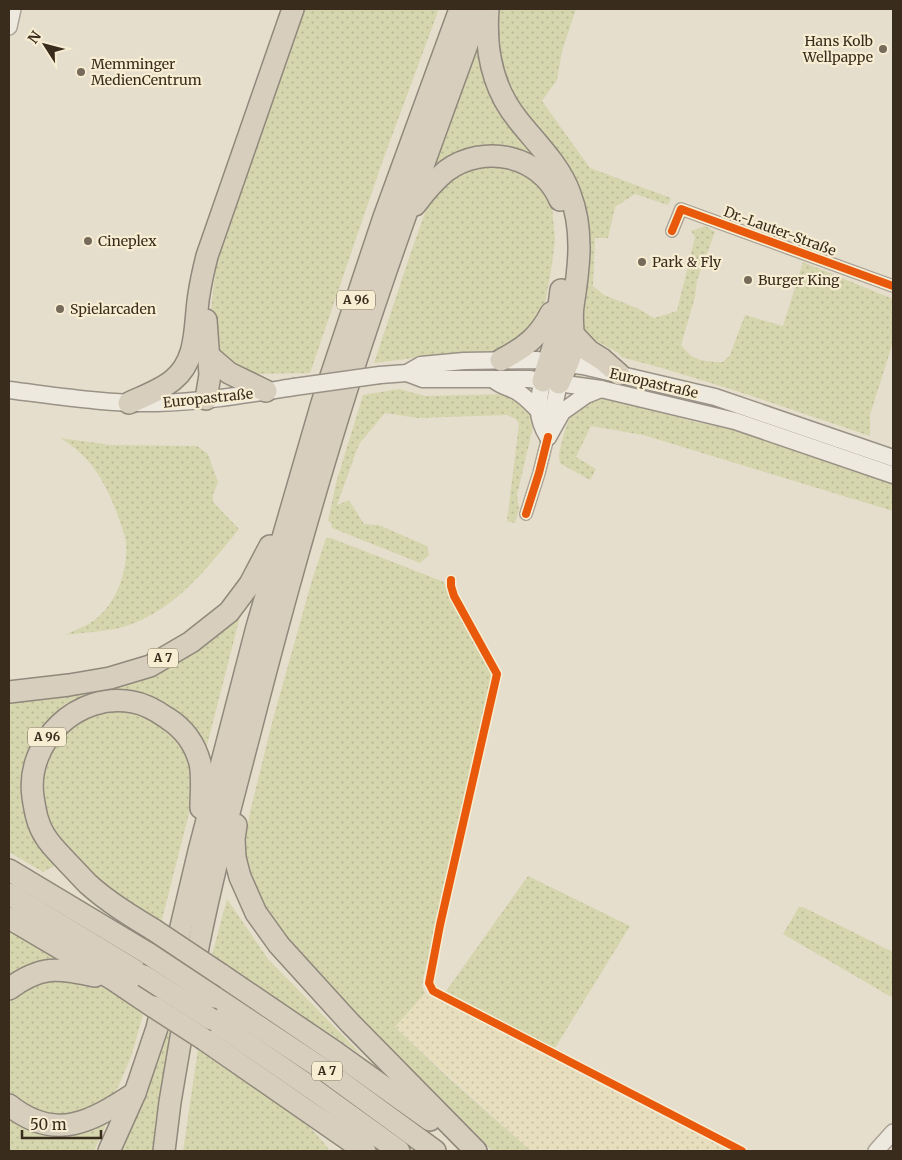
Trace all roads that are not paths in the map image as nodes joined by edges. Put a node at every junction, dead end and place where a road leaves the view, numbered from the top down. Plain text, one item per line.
1 (13, 9) edge
2 (293, 9) edge
3 (300, 9) edge
4 (460, 9) edge
5 (480, 9) edge
6 (488, 9) edge
7 (9, 27) edge
8 (402, 222) junction
9 (672, 231) dead end
10 (893, 286) edge
11 (558, 310) junction
12 (573, 334) junction
13 (201, 349) junction
14 (497, 369) junction
15 (555, 372) junction
16 (619, 374) junction
17 (601, 389) junction
18 (9, 390) edge
19 (266, 391) junction
20 (206, 399) junction
21 (129, 403) junction
22 (539, 411) junction
23 (548, 437) junction
24 (893, 458) edge
25 (893, 475) edge
26 (304, 498) junction
27 (526, 514) dead end
28 (282, 550) junction
29 (9, 692) edge
30 (244, 752) junction
31 (199, 851) junction
32 (9, 870) edge
33 (9, 894) edge
34 (9, 918) edge
35 (114, 980) junction
36 (9, 989) edge
37 (270, 1084) junction
38 (135, 1093) junction
39 (9, 1105) edge
40 (893, 1132) edge
41 (108, 1151) edge
42 (164, 1151) edge
43 (338, 1151) edge
44 (365, 1151) edge
45 (399, 1151) edge
46 (435, 1151) edge
47 (475, 1151) edge
48 (876, 1151) edge

1 - 7 street
2 - 13 highway
3 - 13 highway
4 - 26 highway, A 96
5 - 8 highway, A 96
6 - 12 highway
8 - 11 highway
8 - 26 highway, A 96
9 - 10 street, Dr.-Lauter-Straße
11 - 14 highway
11 - 15 highway
12 - 15 highway
12 - 16 highway
13 - 19 highway
13 - 20 highway
13 - 21 highway
14 - 15 main road, Europastraße
14 - 19 main road, Europastraße, bridge
14 - 22 main road
15 - 16 main road, Europastraße
15 - 17 main road, Europastraße
15 - 22 main road
15 - 23 main road
16 - 24 main road, Europastraße
17 - 23 main road
17 - 25 main road, Europastraße
18 - 21 main road, Europastraße
19 - 20 main road, Europastraße
20 - 21 main road, Europastraße
22 - 23 main road
23 - 27 street
26 - 28 highway
26 - 28 highway, A 96
28 - 29 highway, A 7
28 - 30 highway, A 96
28 - 31 highway, A 96
30 - 42 highway, A 96
30 - 47 highway
31 - 38 highway, A 96
31 - 47 highway, A 96, bridge
32 - 46 highway, A 7, bridge
33 - 45 highway, A 7, bridge
34 - 35 highway
35 - 36 highway
35 - 37 highway, bridge
37 - 43 highway
37 - 44 highway
38 - 39 highway
38 - 41 highway, A 96
40 - 48 street

